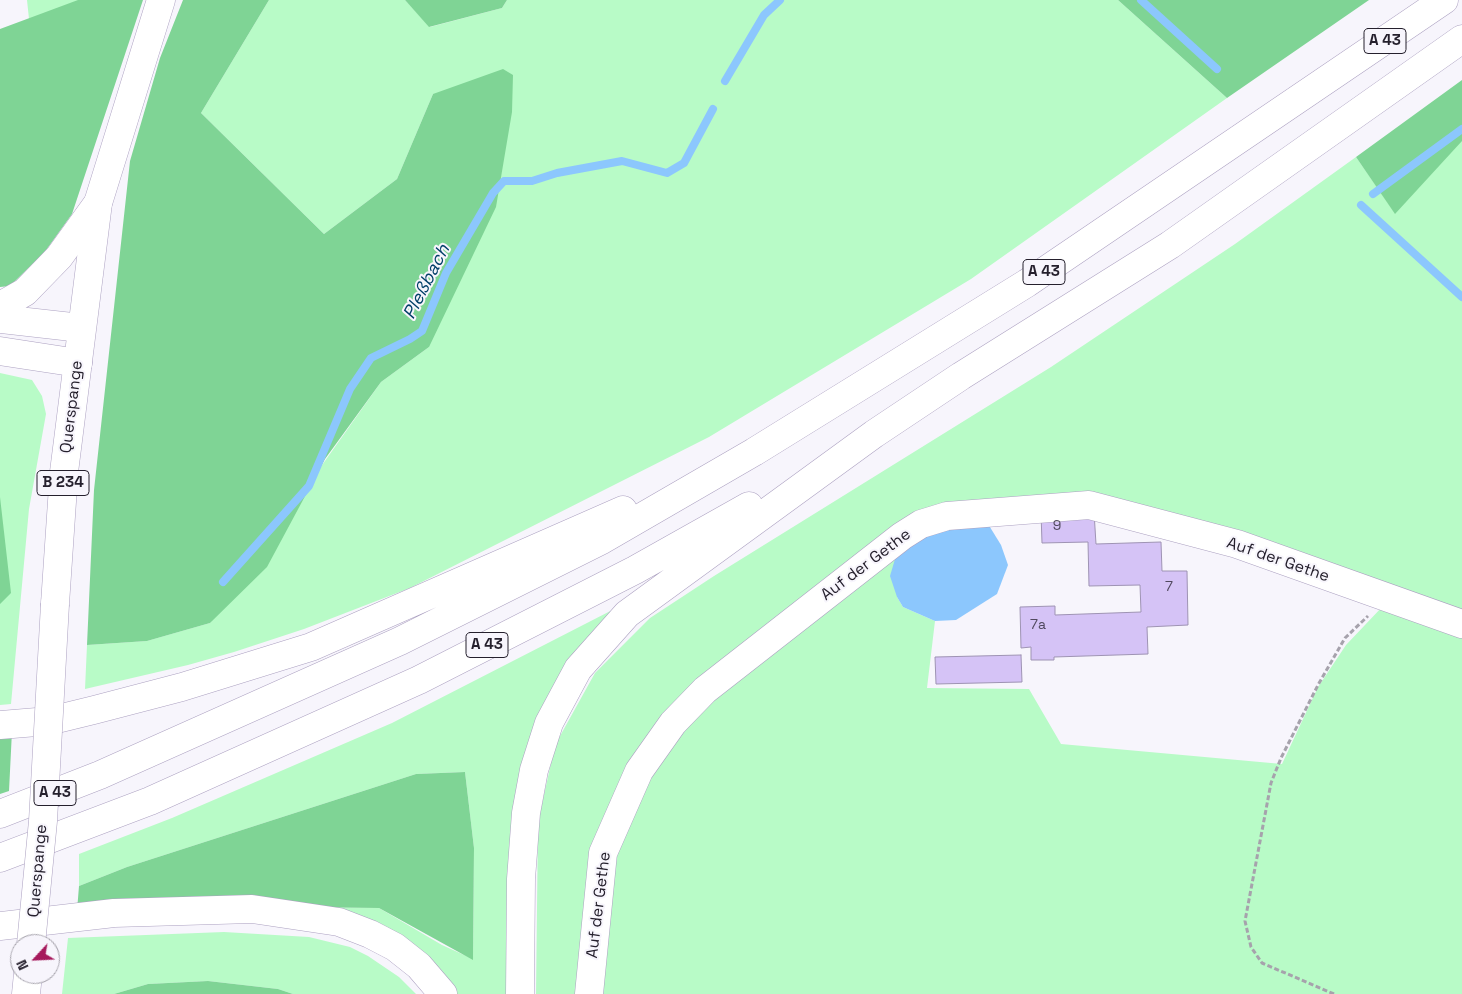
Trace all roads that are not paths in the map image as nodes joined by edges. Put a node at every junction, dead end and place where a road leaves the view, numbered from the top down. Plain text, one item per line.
1 (161, 0) edge
2 (1444, 0) edge
3 (1462, 39) edge
4 (98, 203) junction
5 (0, 306) edge
6 (0, 319) edge
7 (81, 328) junction
8 (0, 351) edge
9 (78, 363) junction
10 (874, 434) junction
11 (754, 452) junction
12 (1462, 624) edge
13 (0, 725) edge
14 (0, 814) edge
15 (0, 858) edge
16 (0, 926) edge
17 (32, 934) edge
18 (443, 994) edge
19 (520, 994) edge
20 (589, 994) edge

1 - 4 main road, Querspange / B 234
2 - 11 main road, A 43
3 - 10 main road, A 43
4 - 5 main road
4 - 7 main road, Querspange / B 234
6 - 7 main road
7 - 9 main road, Querspange / B 234
8 - 9 main road
9 - 17 main road, Querspange / B 234, bridge
10 - 15 main road, A 43
10 - 19 main road
11 - 13 main road
11 - 14 main road, A 43
12 - 20 main road, Auf der Gethe
16 - 18 main road

